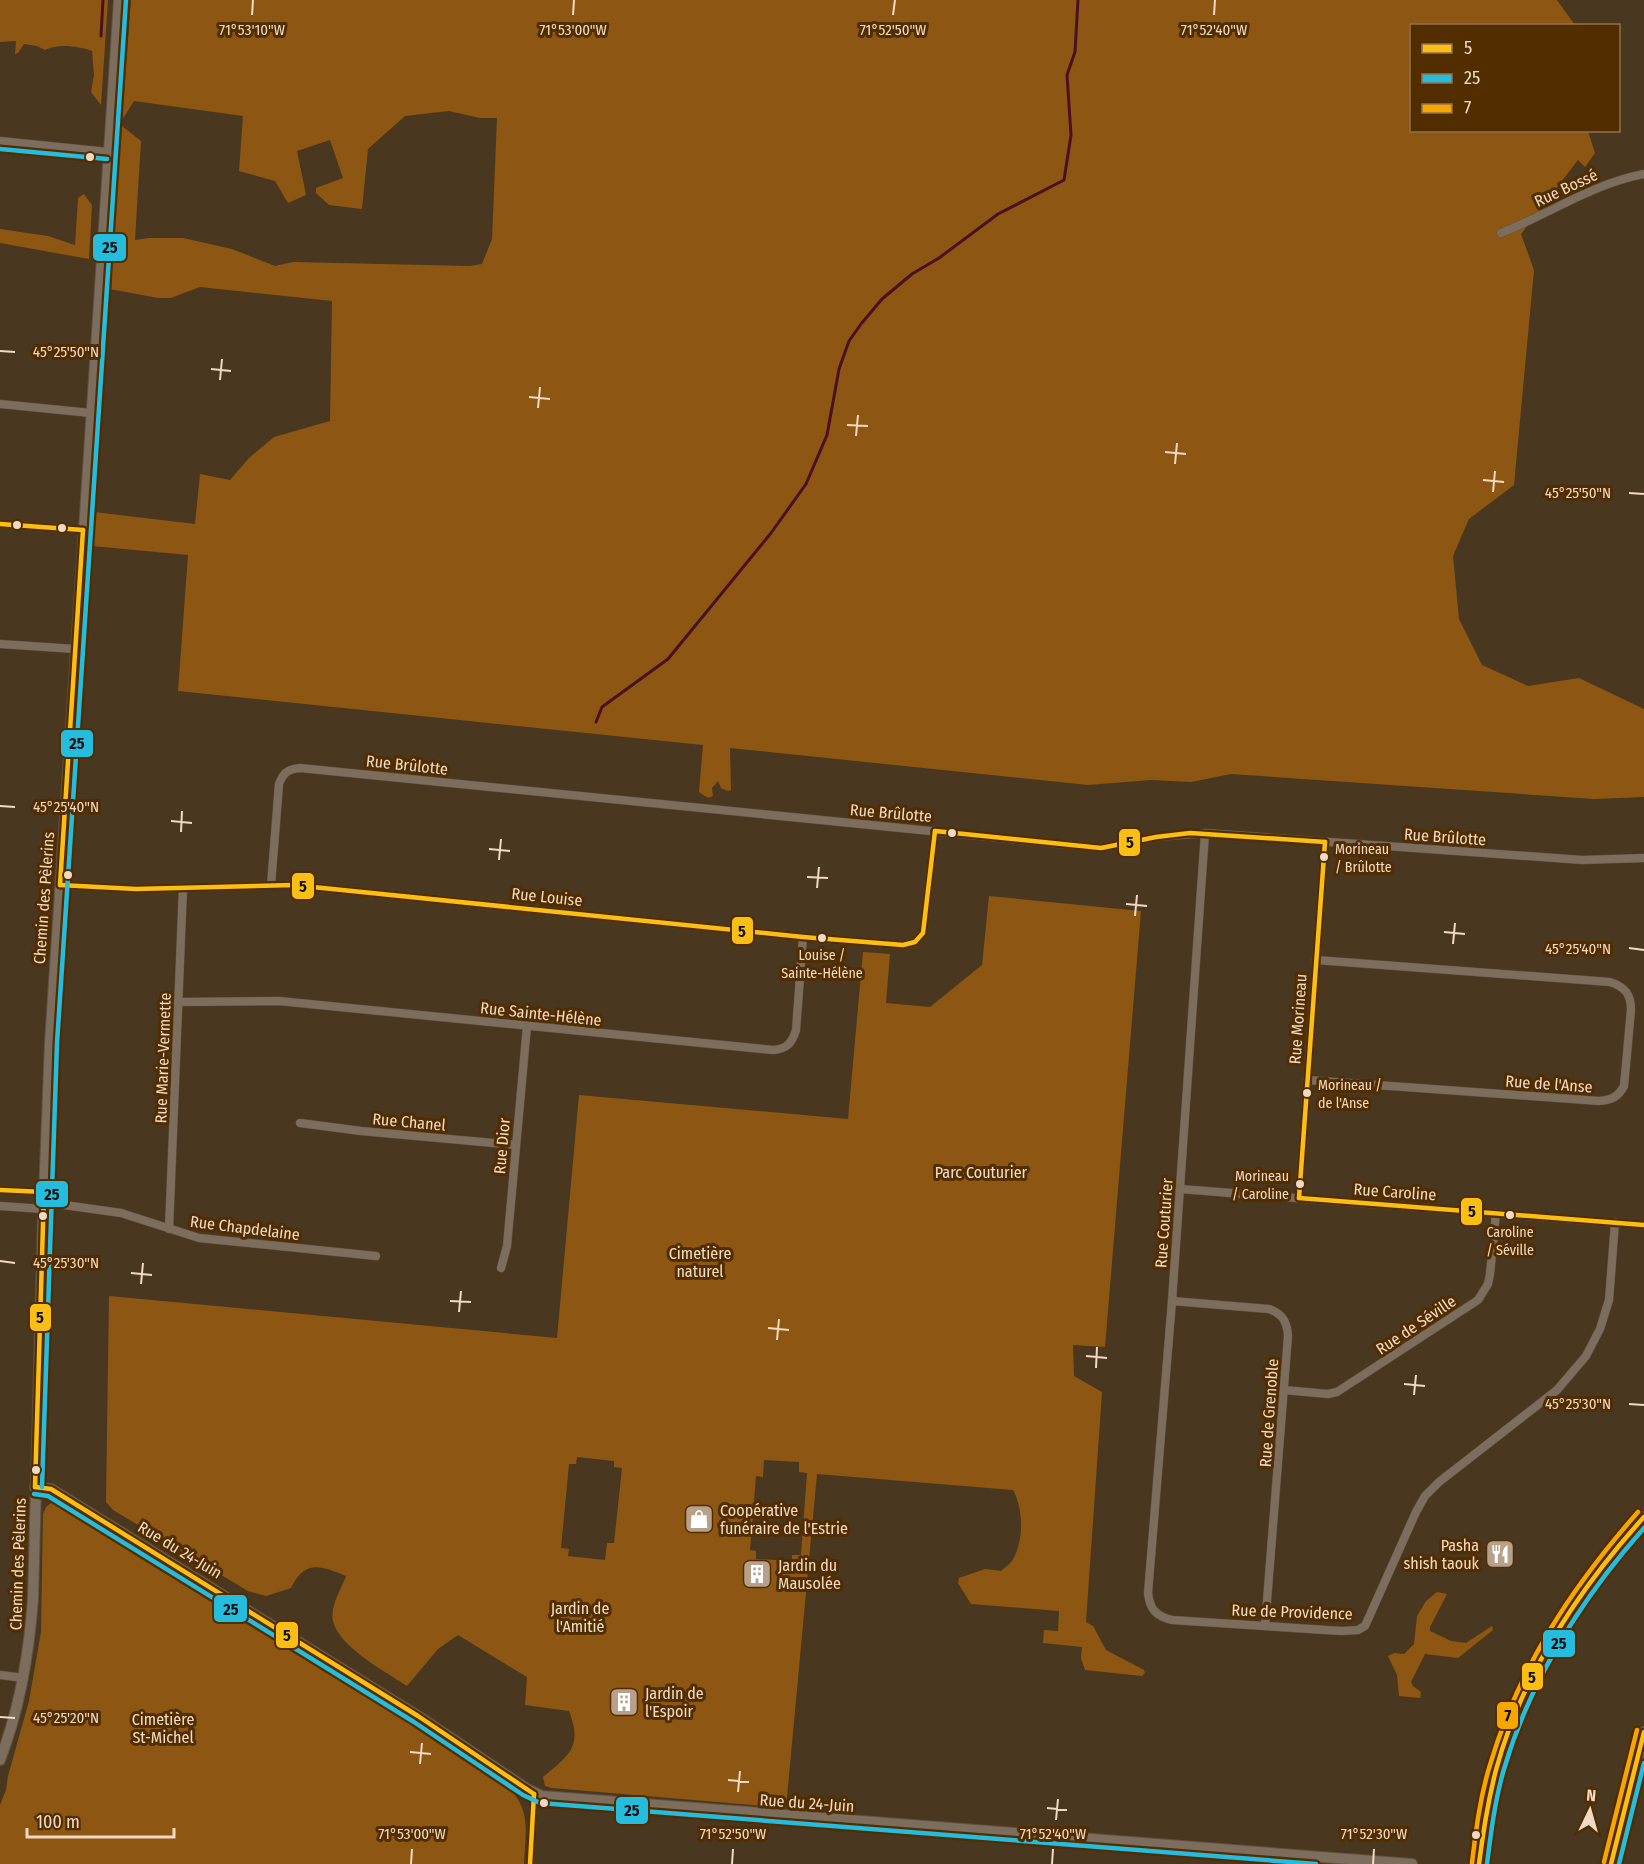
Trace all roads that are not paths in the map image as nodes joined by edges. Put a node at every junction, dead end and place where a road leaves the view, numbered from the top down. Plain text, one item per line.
1 (119, 0) edge
2 (0, 141) edge
3 (108, 152) junction
4 (1644, 174) edge
5 (1501, 233) dead end
6 (0, 404) edge
7 (91, 413) junction
8 (0, 524) edge
9 (83, 530) junction
10 (0, 644) edge
11 (75, 650) junction
12 (935, 831) junction
13 (1205, 833) junction
14 (1325, 842) junction
15 (1644, 858) edge
16 (60, 885) junction
17 (271, 885) junction
18 (183, 888) junction
19 (803, 937) junction
20 (1316, 960) junction
21 (178, 1002) junction
22 (526, 1026) junction
23 (1307, 1080) junction
24 (300, 1123) dead end
25 (515, 1145) junction
26 (1180, 1189) junction
27 (0, 1190) edge
28 (1299, 1198) junction
29 (43, 1201) junction
30 (0, 1206) edge
31 (1497, 1213) junction
32 (1615, 1222) junction
33 (1644, 1225) edge
34 (169, 1229) junction
35 (376, 1256) dead end
36 (501, 1268) dead end
37 (1172, 1301) junction
38 (1284, 1390) junction
39 (35, 1487) junction
40 (1644, 1517) edge
41 (1154, 1613) joint
42 (1265, 1626) junction
43 (0, 1675) edge
44 (24, 1678) junction
45 (1644, 1732) edge
46 (0, 1760) edge
47 (534, 1794) junction
48 (530, 1864) edge
49 (1412, 1864) edge
50 (1479, 1864) edge
51 (1611, 1864) edge

1 - 3 street, Chemin des Pèlerins
2 - 3 street
3 - 7 street, Chemin des Pèlerins
4 - 5 street, Rue Bossé
6 - 7 street
7 - 9 street, Chemin des Pèlerins
8 - 9 street
9 - 11 street, Chemin des Pèlerins
10 - 11 street
11 - 16 street, Chemin des Pèlerins
12 - 13 street, Rue Brûlotte
12 - 17 street, Rue Brûlotte
12 - 19 street, Rue Louise
13 - 14 street, Rue Brûlotte
13 - 26 street, Rue Couturier
14 - 15 street, Rue Brûlotte
14 - 20 street, Rue Morineau
16 - 18 street, Rue Louise
16 - 29 street, Chemin des Pèlerins
17 - 18 street, Rue Louise
17 - 19 street, Rue Louise
18 - 21 street, Rue Marie-Vermette
19 - 22 street, Rue Sainte-Hélène
20 - 23 street, Rue Morineau
20 - 23 street, Rue de l'Anse
21 - 22 street, Rue Sainte-Hélène
21 - 34 street, Rue Marie-Vermette
22 - 25 street, Rue Dior
23 - 28 street, Rue Morineau
24 - 25 street, Rue Chanel
25 - 36 street, Rue Dior
26 - 28 street, Rue Caroline
26 - 37 street, Rue Couturier
27 - 29 street
28 - 31 street, Rue Caroline
29 - 30 street
29 - 34 street, Rue Chapdelaine
29 - 39 street, Chemin des Pèlerins
31 - 32 street, Rue Caroline
31 - 38 street, Rue de Séville
32 - 33 street, Rue Caroline
32 - 42 street, Rue de Providence
34 - 35 street, Rue Chapdelaine
37 - 38 street, Rue de Grenoble
37 - 41 street, Rue Couturier
38 - 42 street, Rue de Grenoble
39 - 44 street, Chemin des Pèlerins
39 - 47 street, Rue du 24-Juin
40 - 50 street
41 - 42 street, Rue de Providence
43 - 44 street
44 - 46 street, Chemin des Pèlerins
45 - 51 street
47 - 48 street
47 - 49 street, Rue du 24-Juin

